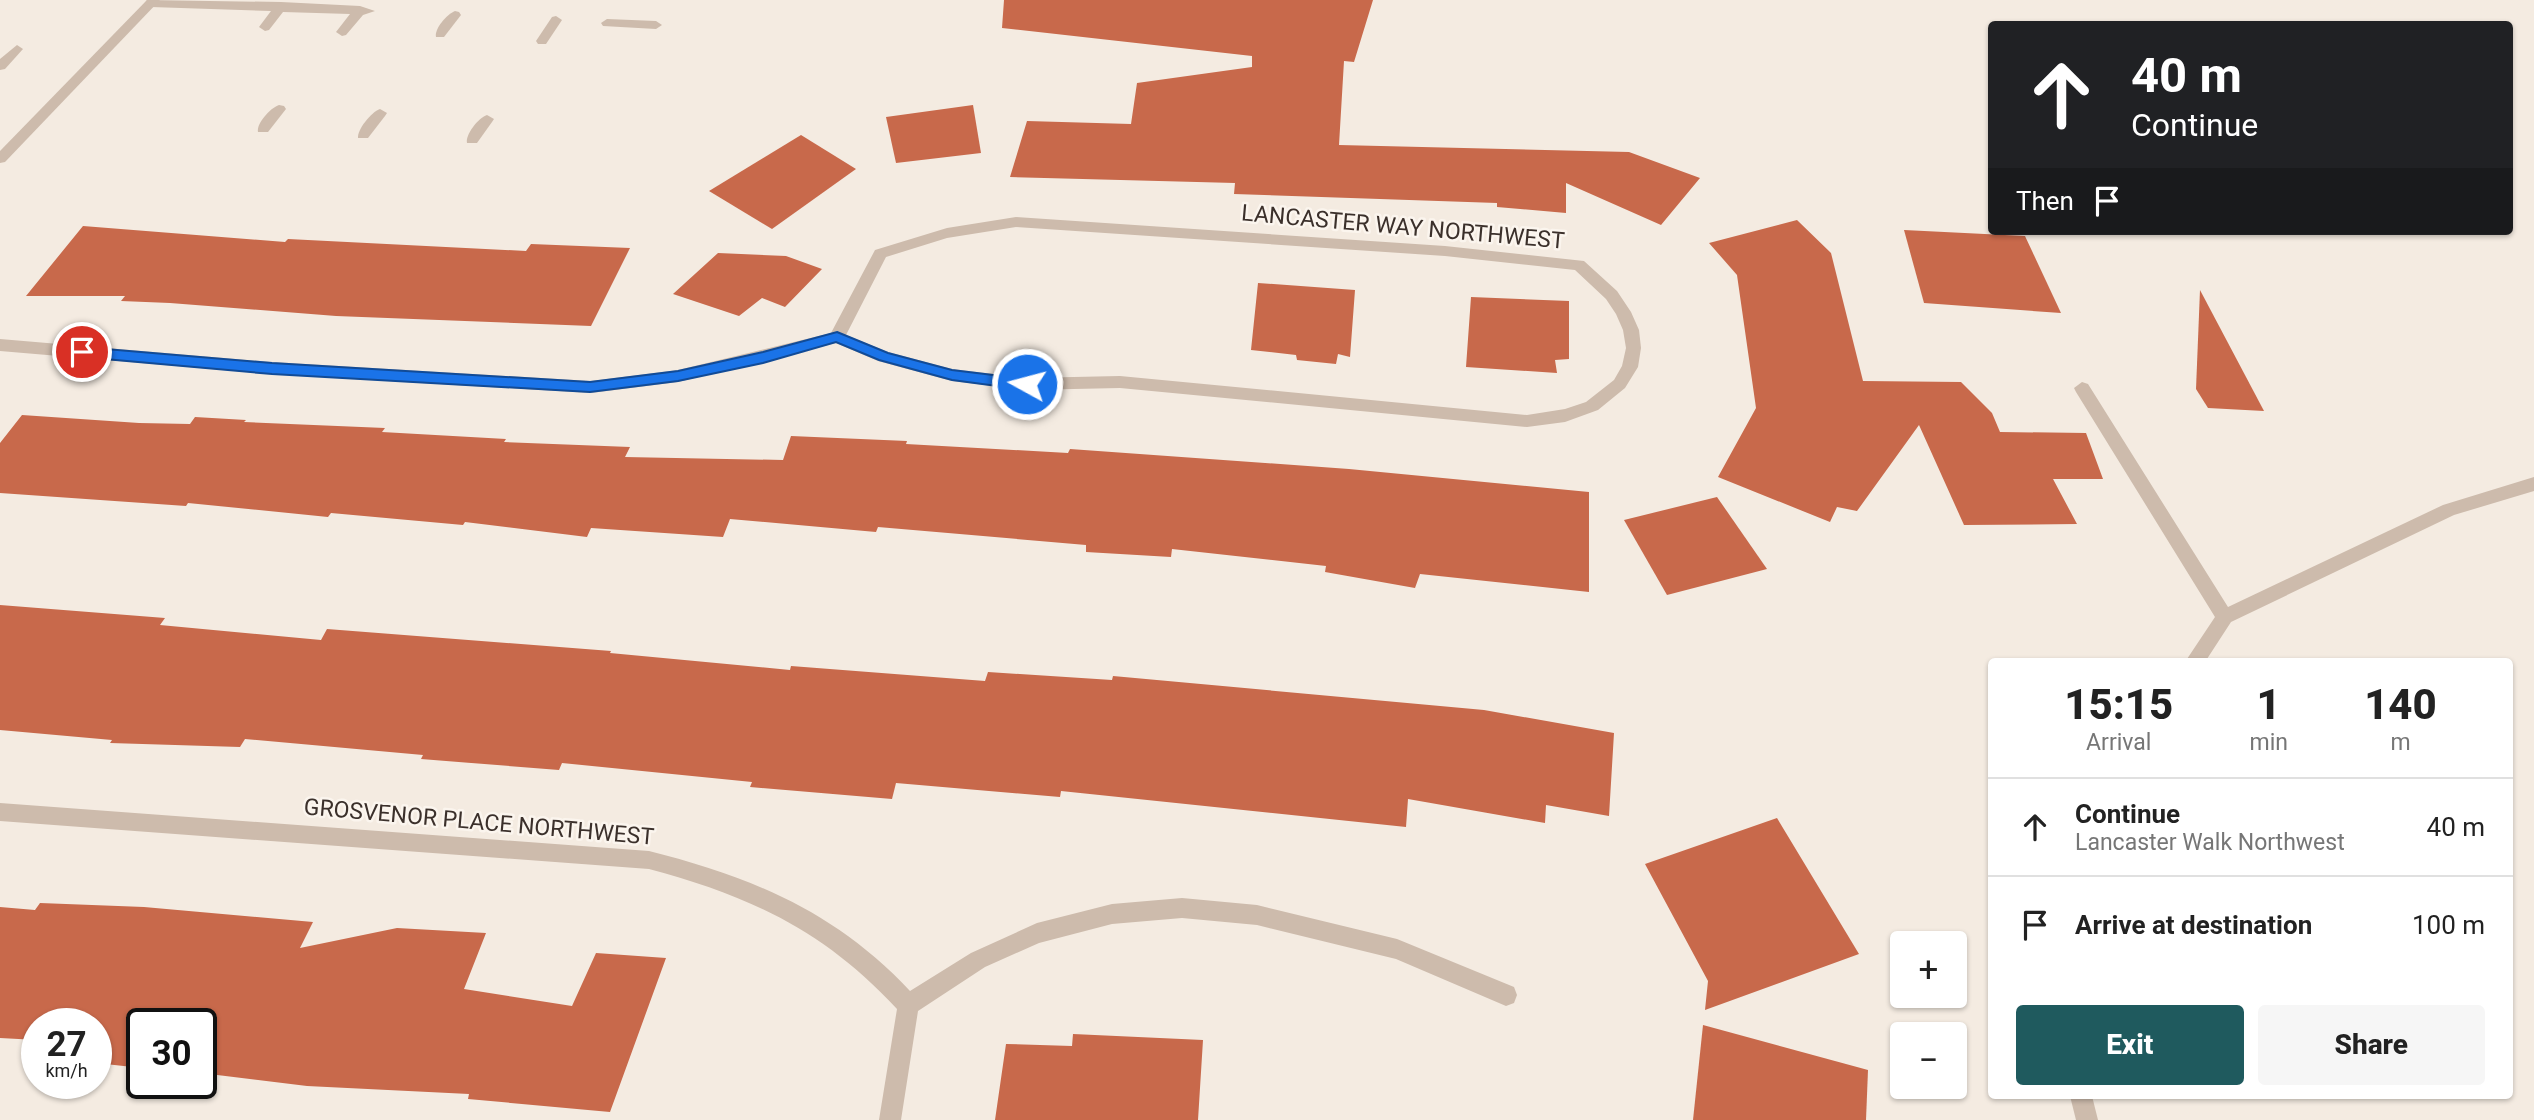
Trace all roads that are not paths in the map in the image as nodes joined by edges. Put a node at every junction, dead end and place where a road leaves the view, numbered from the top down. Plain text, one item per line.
1 (152, 2) edge
2 (281, 6) junction
3 (455, 15) dead end
4 (556, 20) dead end
5 (607, 23) dead end
6 (656, 25) dead end
7 (265, 27) dead end
8 (342, 32) dead end
9 (440, 34) dead end
10 (542, 41) dead end
11 (17, 49) dead end
12 (0, 66) edge
13 (279, 109) dead end
14 (380, 113) dead end
15 (487, 120) dead end
16 (263, 129) dead end
17 (363, 135) dead end
18 (472, 140) dead end
19 (0, 159) edge
20 (837, 337) junction
21 (0, 345) edge
22 (2082, 388) dead end
23 (2534, 484) edge
24 (2225, 617) junction
25 (2197, 658) edge
26 (0, 811) edge
27 (1506, 995) dead end
28 (908, 1004) junction
29 (2082, 1099) edge
30 (890, 1120) edge
31 (2087, 1120) edge

1 - 2 street
1 - 19 street
2 - 7 street
2 - 8 street
3 - 9 street
4 - 10 street
5 - 6 street
11 - 12 street
13 - 16 street
14 - 17 street
15 - 18 street
20 - 20 street, LANCASTER WAY NORTHWEST
20 - 21 street
22 - 24 street
23 - 24 street
24 - 25 street
26 - 28 street, GROSVENOR PLACE NORTHWEST
27 - 28 street
28 - 30 street
29 - 31 street

